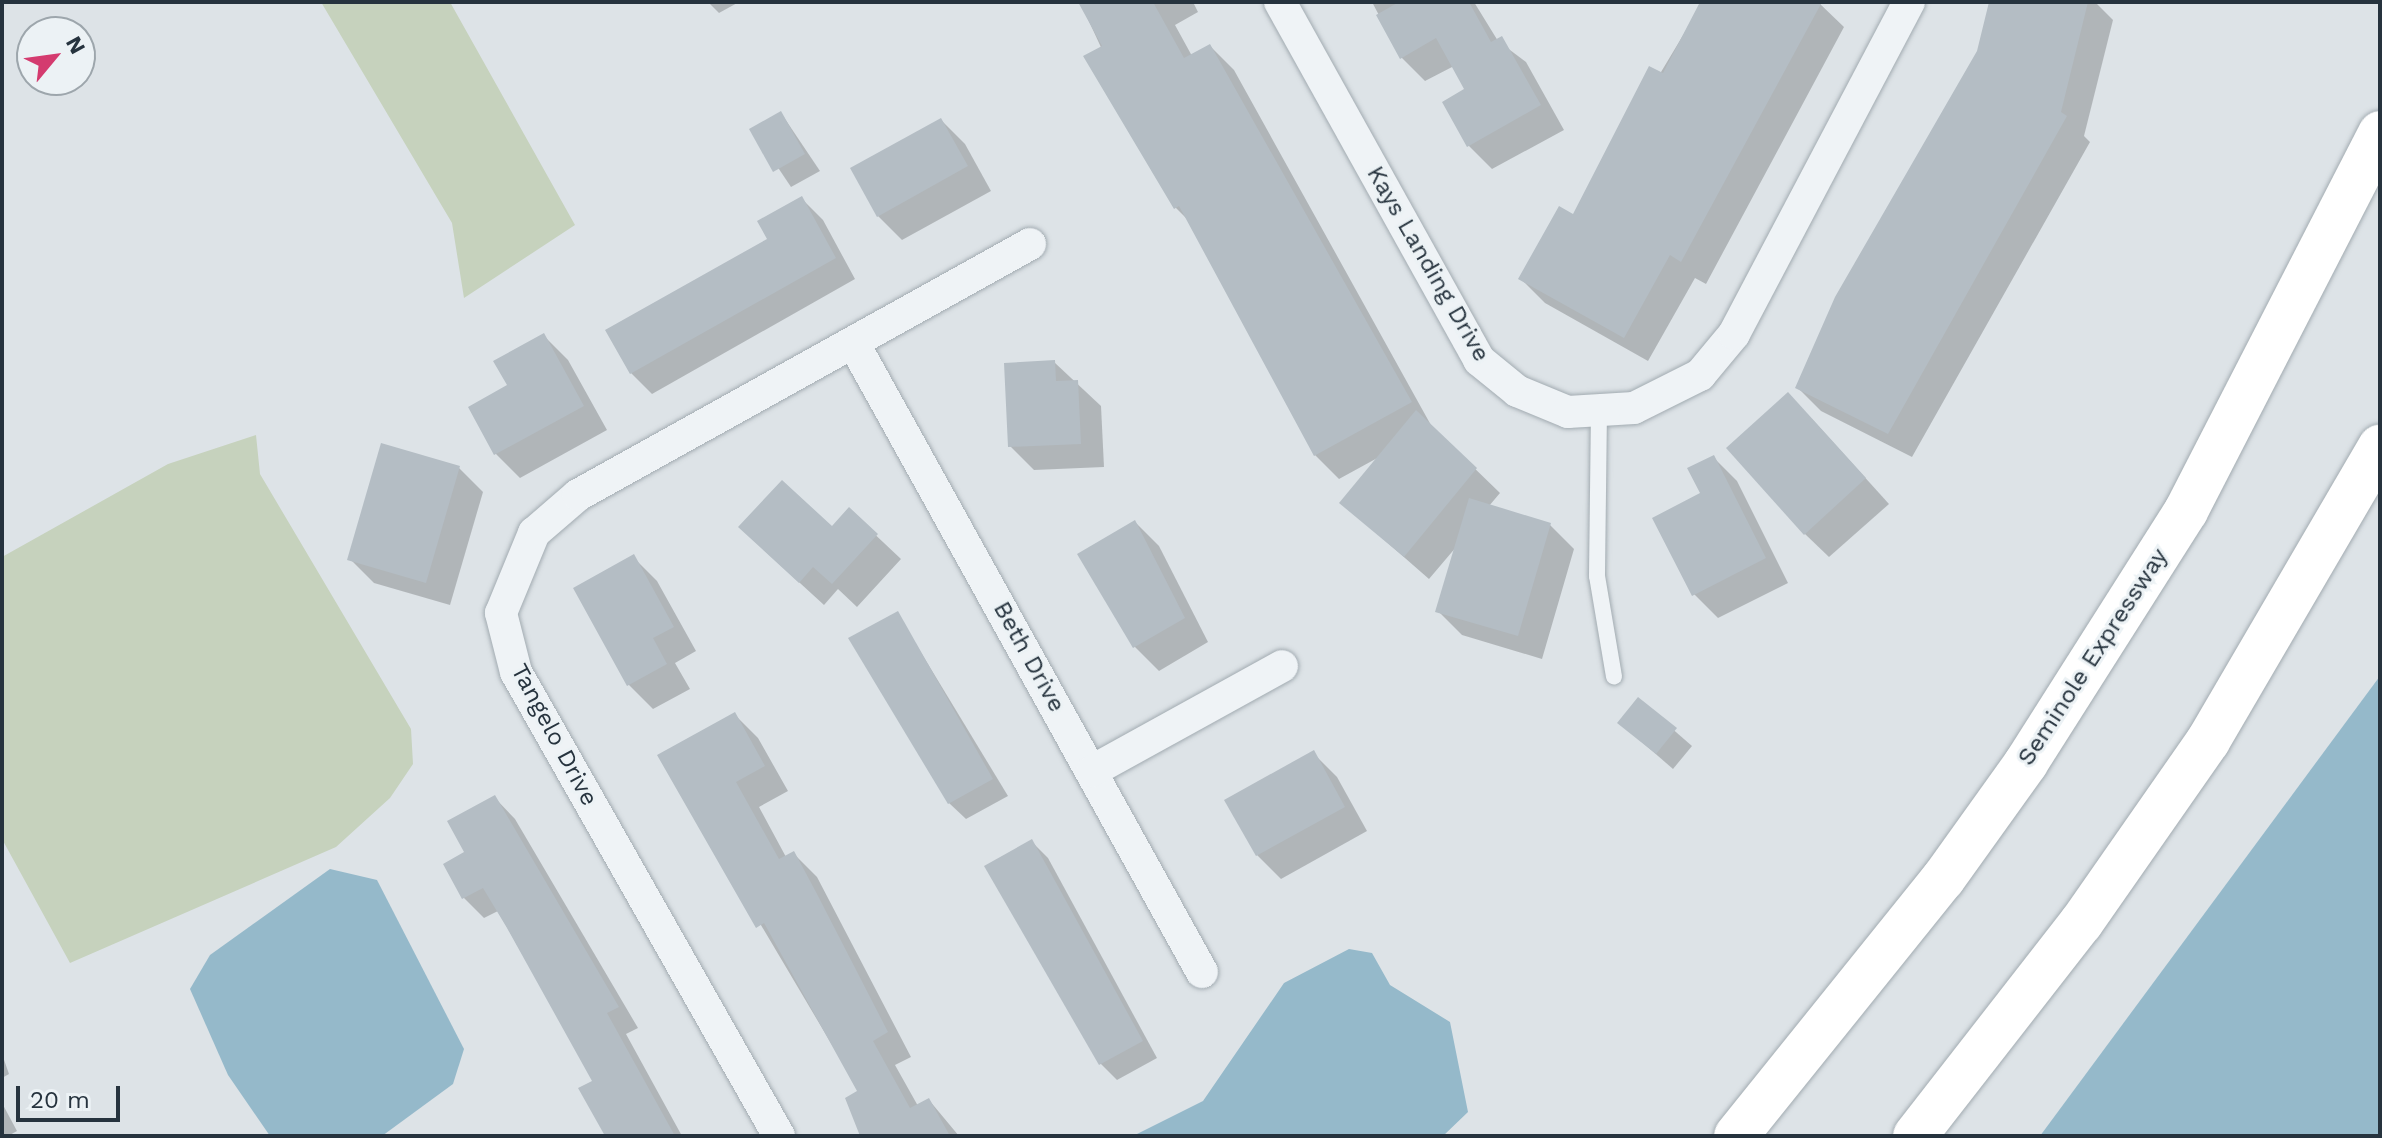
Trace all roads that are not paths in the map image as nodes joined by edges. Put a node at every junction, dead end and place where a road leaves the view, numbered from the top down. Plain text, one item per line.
1 (1280, 2) edge
2 (1909, 2) edge
3 (2380, 133) edge
4 (1030, 244) dead end
5 (854, 344) junction
6 (1599, 410) junction
7 (2380, 447) edge
8 (1282, 666) dead end
9 (1614, 677) dead end
10 (1092, 771) junction
11 (1202, 972) dead end
12 (779, 1136) edge
13 (1736, 1136) edge
14 (1915, 1136) edge

1 - 6 street, Kays Landing Drive
2 - 6 street, Kays Landing Drive
3 - 13 highway, Seminole Expressway
4 - 5 street, Tangelo Drive
5 - 10 street, Beth Drive
5 - 12 street, Tangelo Drive
6 - 9 lane
7 - 14 highway
8 - 10 street
10 - 11 street, Beth Drive

